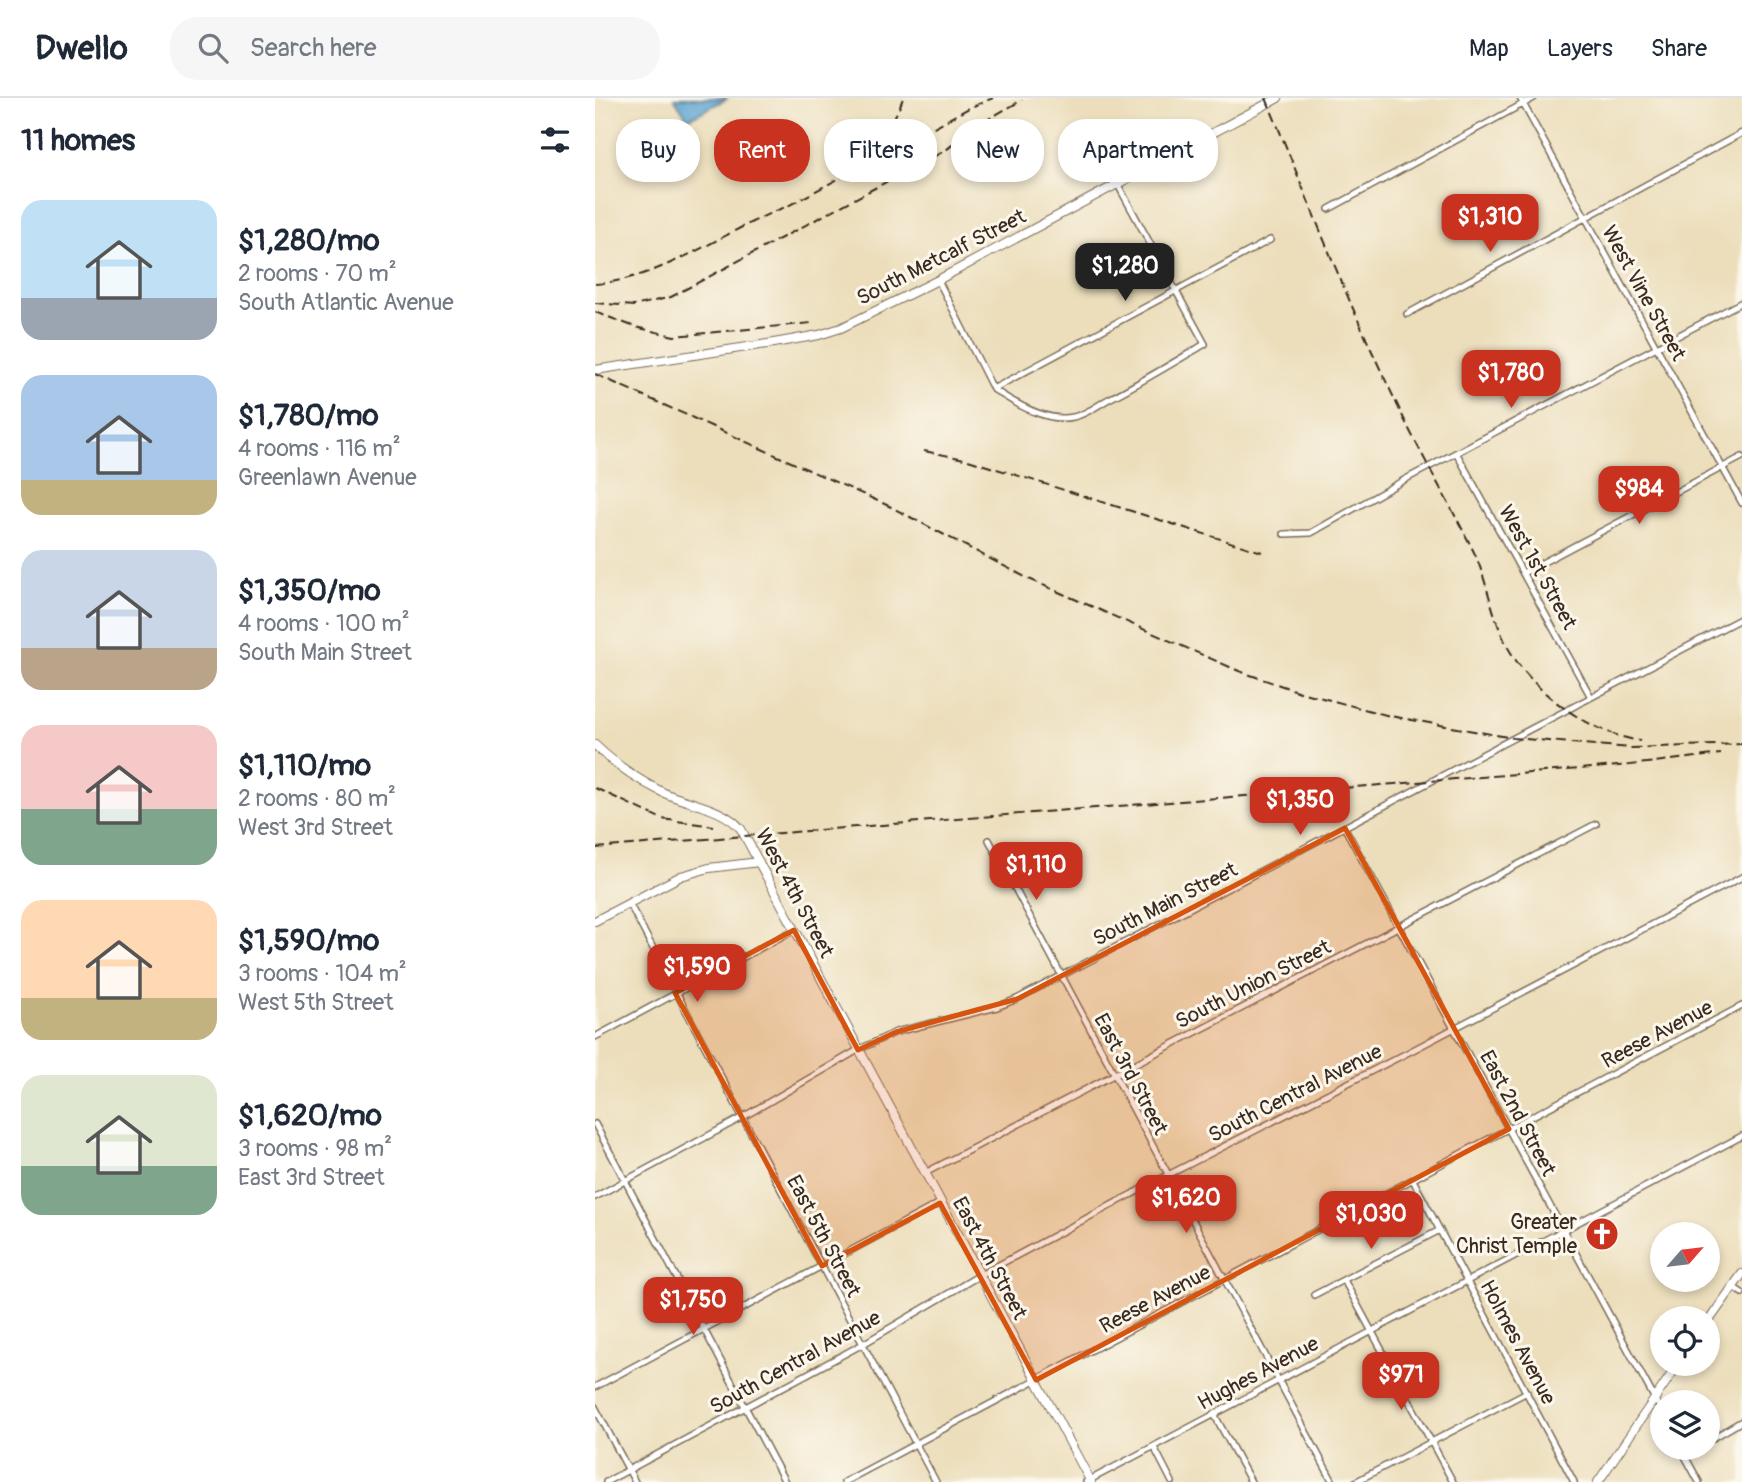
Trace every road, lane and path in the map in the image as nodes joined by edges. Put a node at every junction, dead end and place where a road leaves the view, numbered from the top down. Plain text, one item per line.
1 (1278, 98) edge
2 (1534, 98) edge
3 (1521, 101) edge
4 (1742, 133) edge
5 (1118, 183) junction
6 (1329, 209) dead end
7 (1585, 217) junction
8 (1270, 240) dead end
9 (938, 280) junction
10 (1176, 291) junction
11 (1742, 302) edge
12 (1407, 314) dead end
13 (1656, 348) junction
14 (595, 370) edge
15 (993, 389) junction
16 (1457, 454) junction
17 (1742, 457) edge
18 (1722, 468) junction
19 (1742, 503) edge
20 (1284, 534) dead end
21 (1523, 573) junction
22 (1742, 618) edge
23 (1591, 697) junction
24 (595, 745) edge
25 (1596, 824) dead end
26 (1345, 828) junction
27 (989, 840) dead end
28 (759, 862) junction
29 (1742, 877) edge
30 (629, 903) junction
31 (595, 921) edge
32 (1400, 927) junction
33 (795, 930) junction
34 (1061, 976) junction
35 (675, 993) junction
36 (1742, 1006) edge
37 (1455, 1028) junction
38 (595, 1037) edge
39 (858, 1050) junction
40 (1114, 1074) junction
41 (743, 1117) junction
42 (595, 1124) edge
43 (1509, 1129) junction
44 (1742, 1136) edge
45 (925, 1174) junction
46 (1168, 1175) junction
47 (624, 1181) junction
48 (1413, 1181) junction
49 (595, 1197) edge
50 (940, 1203) junction
51 (1440, 1230) junction
52 (1564, 1230) junction
53 (822, 1266) junction
54 (1742, 1273) edge
55 (979, 1275) junction
56 (1224, 1280) junction
57 (1344, 1280) junction
58 (1468, 1280) junction
59 (1733, 1287) junction
60 (1742, 1293) edge
61 (1314, 1295) dead end
62 (1719, 1306) edge
63 (704, 1329) junction
64 (1372, 1331) junction
65 (863, 1344) junction
66 (1036, 1380) junction
67 (1279, 1381) junction
68 (595, 1387) edge
69 (1650, 1391) edge
70 (1527, 1392) junction
71 (1650, 1404) edge
72 (595, 1407) edge
73 (746, 1407) junction
74 (1214, 1414) junction
75 (1742, 1422) edge
76 (1720, 1434) edge
77 (1432, 1442) junction
78 (916, 1444) junction
79 (1154, 1447) junction
80 (1687, 1460) edge
81 (629, 1470) junction
82 (1089, 1481) edge
83 (606, 1482) edge
84 (635, 1482) edge
85 (785, 1482) edge
86 (844, 1482) edge
87 (936, 1482) edge
88 (1172, 1482) edge
89 (1251, 1482) edge
90 (1333, 1482) edge
91 (1355, 1482) edge
92 (1453, 1482) edge
93 (1574, 1482) edge
94 (1598, 1482) edge
95 (1699, 1482) edge

1 - 5 street, South Metcalf Street
2 - 3 street
3 - 6 street
3 - 7 street, West Vine Street
4 - 7 street
5 - 9 street, South Metcalf Street
5 - 10 street
7 - 12 street
7 - 13 street, West Vine Street
8 - 10 street
9 - 14 street, South Metcalf Street
9 - 15 street
10 - 15 street
10 - 15 street
11 - 13 street
13 - 16 street
13 - 18 street, West Vine Street
16 - 20 street
16 - 21 street, West 1st Street
17 - 18 street
18 - 19 street, West Vine Street
18 - 21 street
21 - 23 street, West 1st Street
22 - 23 street, South Main Street
23 - 26 street, South Main Street
24 - 28 street, West 4th Street
25 - 32 street, South Union Street
26 - 32 street, East 2nd Street
26 - 34 street, South Main Street
27 - 34 street, East 3rd Street
28 - 30 street
28 - 33 street, West 4th Street
29 - 37 street, South Central Avenue
30 - 31 street
30 - 35 street, East 5th Street
32 - 37 street, East 2nd Street
32 - 40 street, South Union Street
33 - 35 street
33 - 39 street, West 4th Street
34 - 39 street, South Main Street
34 - 40 street, East 3rd Street
35 - 38 street
35 - 41 street, East 5th Street
36 - 43 street, Reese Avenue
37 - 43 street, East 2nd Street
37 - 46 street, South Central Avenue
39 - 41 street, South Main Street
39 - 45 street, East 4th Street
40 - 45 street, South Union Street
40 - 46 street, East 3rd Street
41 - 47 street, South Main Street
41 - 53 street, East 5th Street
42 - 47 street
43 - 48 street, Reese Avenue
43 - 52 street, East 2nd Street
44 - 52 street, Hughes Avenue
45 - 50 street, East 4th Street
46 - 55 street, South Central Avenue
46 - 56 street, East 3rd Street
47 - 49 street, South Main Street
47 - 63 street
48 - 51 street, Holmes Avenue
48 - 56 street, Reese Avenue
50 - 53 street
50 - 55 street, East 4th Street
51 - 57 street
51 - 58 street, Holmes Avenue
52 - 58 street, Hughes Avenue
52 - 69 street, East 2nd Street
53 - 63 street
53 - 65 street, East 5th Street
54 - 59 street
55 - 65 street, South Central Avenue
55 - 66 street, East 4th Street
56 - 66 street, Reese Avenue
56 - 67 street, East 3rd Street
57 - 61 street
57 - 64 street
58 - 64 street, Hughes Avenue
58 - 70 street, Holmes Avenue
59 - 60 street
59 - 62 street
63 - 68 street
63 - 73 street
64 - 67 street, Hughes Avenue
64 - 77 street
65 - 73 street, South Central Avenue
65 - 78 street, East 5th Street
66 - 78 street, Reese Avenue
66 - 82 street, East 4th Street
67 - 74 street, Hughes Avenue
67 - 90 street, East 3rd Street
70 - 77 street
70 - 93 street, Holmes Avenue
71 - 94 street
72 - 81 street
73 - 81 street, South Central Avenue
73 - 85 street
74 - 79 street, Hughes Avenue
74 - 89 street
75 - 76 street
77 - 91 street
77 - 92 street
78 - 86 street, Reese Avenue
78 - 87 street, East 5th Street
79 - 82 street, Hughes Avenue
79 - 88 street
80 - 95 street
81 - 83 street, South Central Avenue
81 - 84 street

